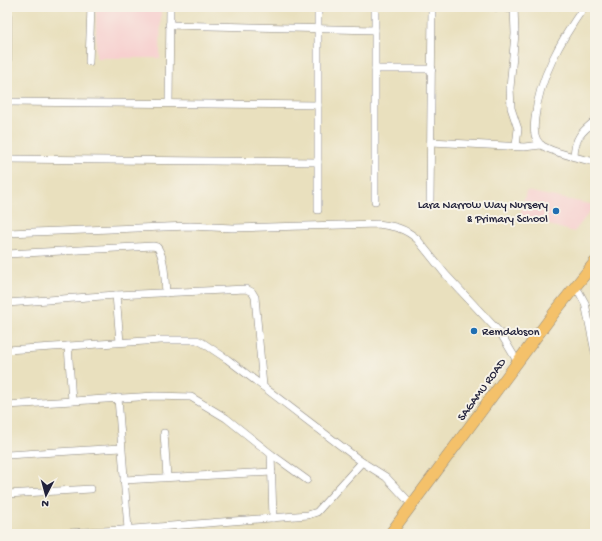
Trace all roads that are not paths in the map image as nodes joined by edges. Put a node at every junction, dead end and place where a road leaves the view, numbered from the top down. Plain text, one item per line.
1 (8, 7) edge
2 (90, 7) edge
3 (170, 7) edge
4 (318, 7) edge
5 (375, 7) edge
6 (432, 7) edge
7 (494, 7) edge
8 (584, 7) edge
9 (514, 8) edge
10 (169, 25) junction
11 (318, 30) junction
12 (375, 30) junction
13 (7, 62) edge
14 (89, 62) dead end
15 (375, 69) junction
16 (432, 69) junction
17 (7, 103) edge
18 (169, 103) junction
19 (318, 105) junction
20 (595, 121) edge
21 (431, 142) junction
22 (541, 145) junction
23 (516, 146) junction
24 (574, 156) junction
25 (7, 159) edge
26 (318, 162) junction
27 (595, 162) edge
28 (375, 201) dead end
29 (430, 202) dead end
30 (318, 210) dead end
31 (7, 233) edge
32 (7, 254) edge
33 (595, 262) edge
34 (570, 291) junction
35 (166, 293) junction
36 (116, 295) junction
37 (7, 303) edge
38 (120, 342) junction
39 (68, 346) junction
40 (7, 350) edge
41 (595, 352) edge
42 (517, 361) junction
43 (263, 386) junction
44 (118, 398) junction
45 (72, 401) junction
46 (7, 405) edge
47 (164, 433) dead end
48 (121, 448) junction
49 (271, 454) junction
50 (7, 456) edge
51 (362, 462) junction
52 (272, 472) junction
53 (167, 477) junction
54 (124, 480) junction
55 (307, 480) dead end
56 (91, 489) dead end
57 (7, 494) edge
58 (412, 504) junction
59 (273, 518) junction
60 (128, 530) junction
61 (49, 534) edge
62 (390, 534) edge

1 - 13 street
2 - 14 street
3 - 10 street
4 - 11 street
5 - 12 street
6 - 16 street
7 - 9 street
8 - 22 street
9 - 23 street
10 - 11 street
10 - 18 street
11 - 12 street
11 - 19 street
12 - 15 street
13 - 17 street
15 - 16 street
15 - 28 street
16 - 21 street
17 - 18 street
18 - 19 street
19 - 26 street
20 - 24 street
21 - 23 street
21 - 29 street
22 - 23 street
22 - 24 street
24 - 27 street
25 - 26 street
26 - 30 street
31 - 42 street
32 - 35 street
33 - 34 highway, SAGAMU ROAD
34 - 41 street
34 - 42 highway, SAGAMU ROAD
35 - 36 street
35 - 43 street
36 - 37 street
36 - 38 street
38 - 39 street
38 - 43 street
39 - 40 street
39 - 45 street
42 - 58 highway, SAGAMU ROAD
43 - 51 street
44 - 45 street
44 - 48 street
44 - 49 street
45 - 46 street
47 - 53 street
48 - 50 street
48 - 54 street
49 - 52 street
49 - 55 street
51 - 58 street
51 - 59 street
52 - 53 street
52 - 59 street
53 - 54 street
54 - 60 street
56 - 57 street
58 - 62 highway, SAGAMU ROAD
59 - 60 street
60 - 61 street

